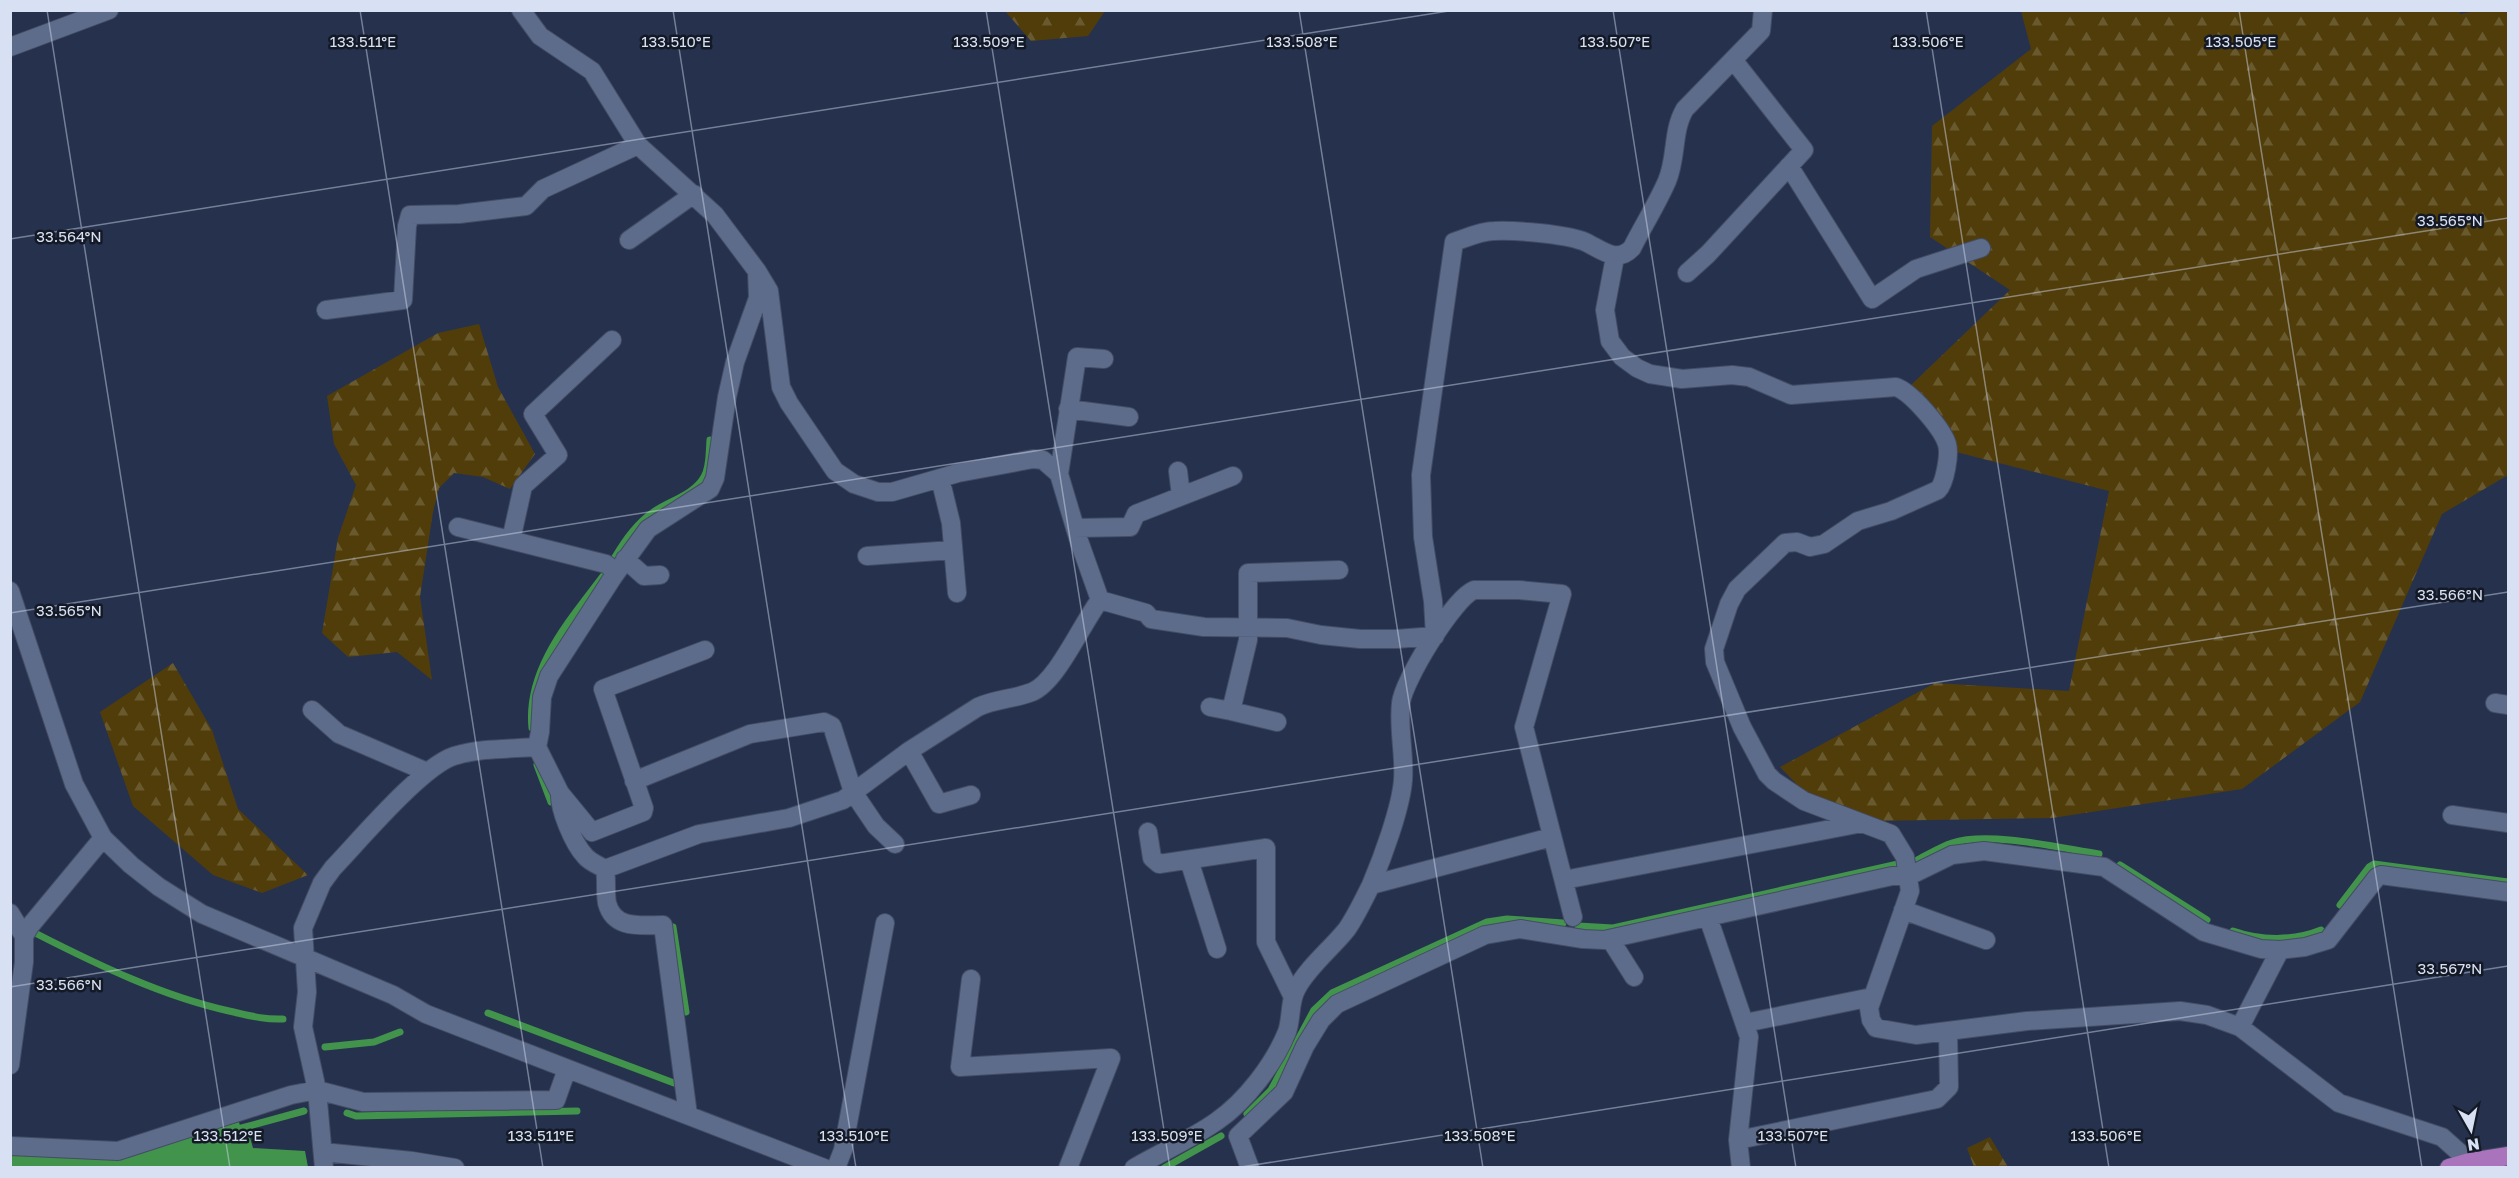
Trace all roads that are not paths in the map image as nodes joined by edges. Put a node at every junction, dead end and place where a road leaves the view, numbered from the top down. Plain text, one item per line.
1 (109, 10) edge
2 (521, 10) edge
3 (1764, 10) edge
4 (10, 47) edge
5 (1734, 61) junction
6 (638, 145) junction
7 (1789, 166) junction
8 (694, 194) junction
9 (629, 240) dead end
10 (1982, 248) dead end
11 (1615, 257) junction
12 (757, 271) junction
13 (1687, 273) dead end
14 (326, 310) dead end
15 (612, 340) dead end
16 (1104, 358) dead end
17 (1068, 409) junction
18 (1129, 417) dead end
19 (1178, 471) dead end
20 (1059, 474) junction
21 (1233, 476) dead end
22 (940, 478) junction
23 (1181, 496) junction
24 (458, 527) dead end
25 (1075, 528) junction
26 (511, 540) junction
27 (953, 550) junction
28 (867, 556) dead end
29 (621, 566) junction
30 (1339, 570) dead end
31 (660, 575) dead end
32 (10, 591) edge
33 (957, 593) dead end
34 (1100, 600) junction
35 (1248, 627) junction
36 (1435, 636) junction
37 (705, 650) dead end
38 (1210, 707) dead end
39 (312, 710) dead end
40 (1231, 711) junction
41 (1277, 722) dead end
42 (537, 747) junction
43 (909, 751) junction
44 (427, 772) junction
45 (634, 780) junction
46 (853, 792) junction
47 (560, 793) junction
48 (971, 795) dead end
49 (2452, 815) dead end
50 (1862, 823) junction
51 (2508, 823) edge
52 (1148, 832) dead end
53 (1552, 837) junction
54 (104, 838) junction
55 (895, 844) dead end
56 (1189, 860) junction
57 (605, 869) junction
58 (1909, 876) junction
59 (1564, 880) junction
60 (1371, 885) junction
61 (2508, 892) edge
62 (1904, 910) junction
63 (10, 913) edge
64 (1708, 917) junction
65 (1573, 918) dead end
66 (885, 923) dead end
67 (17, 937) edge
68 (1610, 939) junction
69 (1986, 940) dead end
70 (1217, 949) dead end
71 (2280, 950) junction
72 (305, 957) junction
73 (1634, 977) dead end
74 (971, 979) dead end
75 (1293, 997) junction
76 (1872, 997) junction
77 (1745, 1023) junction
78 (2240, 1027) junction
79 (1948, 1030) junction
80 (10, 1065) edge
81 (567, 1069) junction
82 (316, 1090) junction
83 (688, 1115) junction
84 (1738, 1140) junction
85 (10, 1146) edge
86 (2508, 1156) edge
87 (323, 1158) edge
88 (2470, 1161) junction
89 (455, 1167) edge
90 (824, 1167) edge
91 (836, 1167) edge
92 (1068, 1167) edge
93 (1134, 1167) edge
94 (1250, 1167) edge
95 (1742, 1167) edge
96 (2449, 1167) edge

1 - 4 street
2 - 6 street
3 - 5 street
5 - 7 street
5 - 11 street
6 - 8 street
6 - 14 street
7 - 10 street
7 - 13 street
8 - 9 street
8 - 12 street
11 - 36 street
11 - 50 street
12 - 22 street
12 - 29 street
15 - 26 street
16 - 17 street
17 - 18 street
17 - 20 street
19 - 23 street
20 - 22 street
20 - 25 street
21 - 23 street
22 - 27 street
23 - 25 street
24 - 26 street
25 - 34 street
26 - 29 street
27 - 28 street
27 - 33 street
29 - 31 street
29 - 42 street
30 - 35 street
32 - 54 street
34 - 35 street
34 - 43 street
35 - 36 street
35 - 40 street
36 - 53 street
36 - 60 street
37 - 45 street
38 - 40 street
39 - 44 street
40 - 41 street
42 - 44 street
42 - 47 street
43 - 46 street
43 - 48 street
44 - 72 street
45 - 46 street
45 - 47 street
46 - 55 street
46 - 57 street
47 - 57 street
49 - 51 street
50 - 58 street
50 - 59 street
52 - 56 street
53 - 59 street
53 - 60 street
54 - 67 street
54 - 72 street
56 - 70 street
56 - 75 street
57 - 83 street
58 - 62 street
58 - 64 street
58 - 71 street
59 - 65 street
60 - 75 street
61 - 71 street
62 - 69 street
62 - 76 street
63 - 67 street
64 - 68 street
64 - 77 street
66 - 91 street
67 - 80 street
68 - 73 street
68 - 94 street
71 - 78 street
72 - 81 street
72 - 82 street
74 - 92 street
75 - 93 street
76 - 77 street
76 - 79 street
77 - 84 street
78 - 79 street
78 - 88 street
79 - 84 street
81 - 82 street
81 - 83 street
82 - 85 street
82 - 87 street
83 - 90 street
84 - 95 street
86 - 88 main road
87 - 89 street
88 - 96 main road

